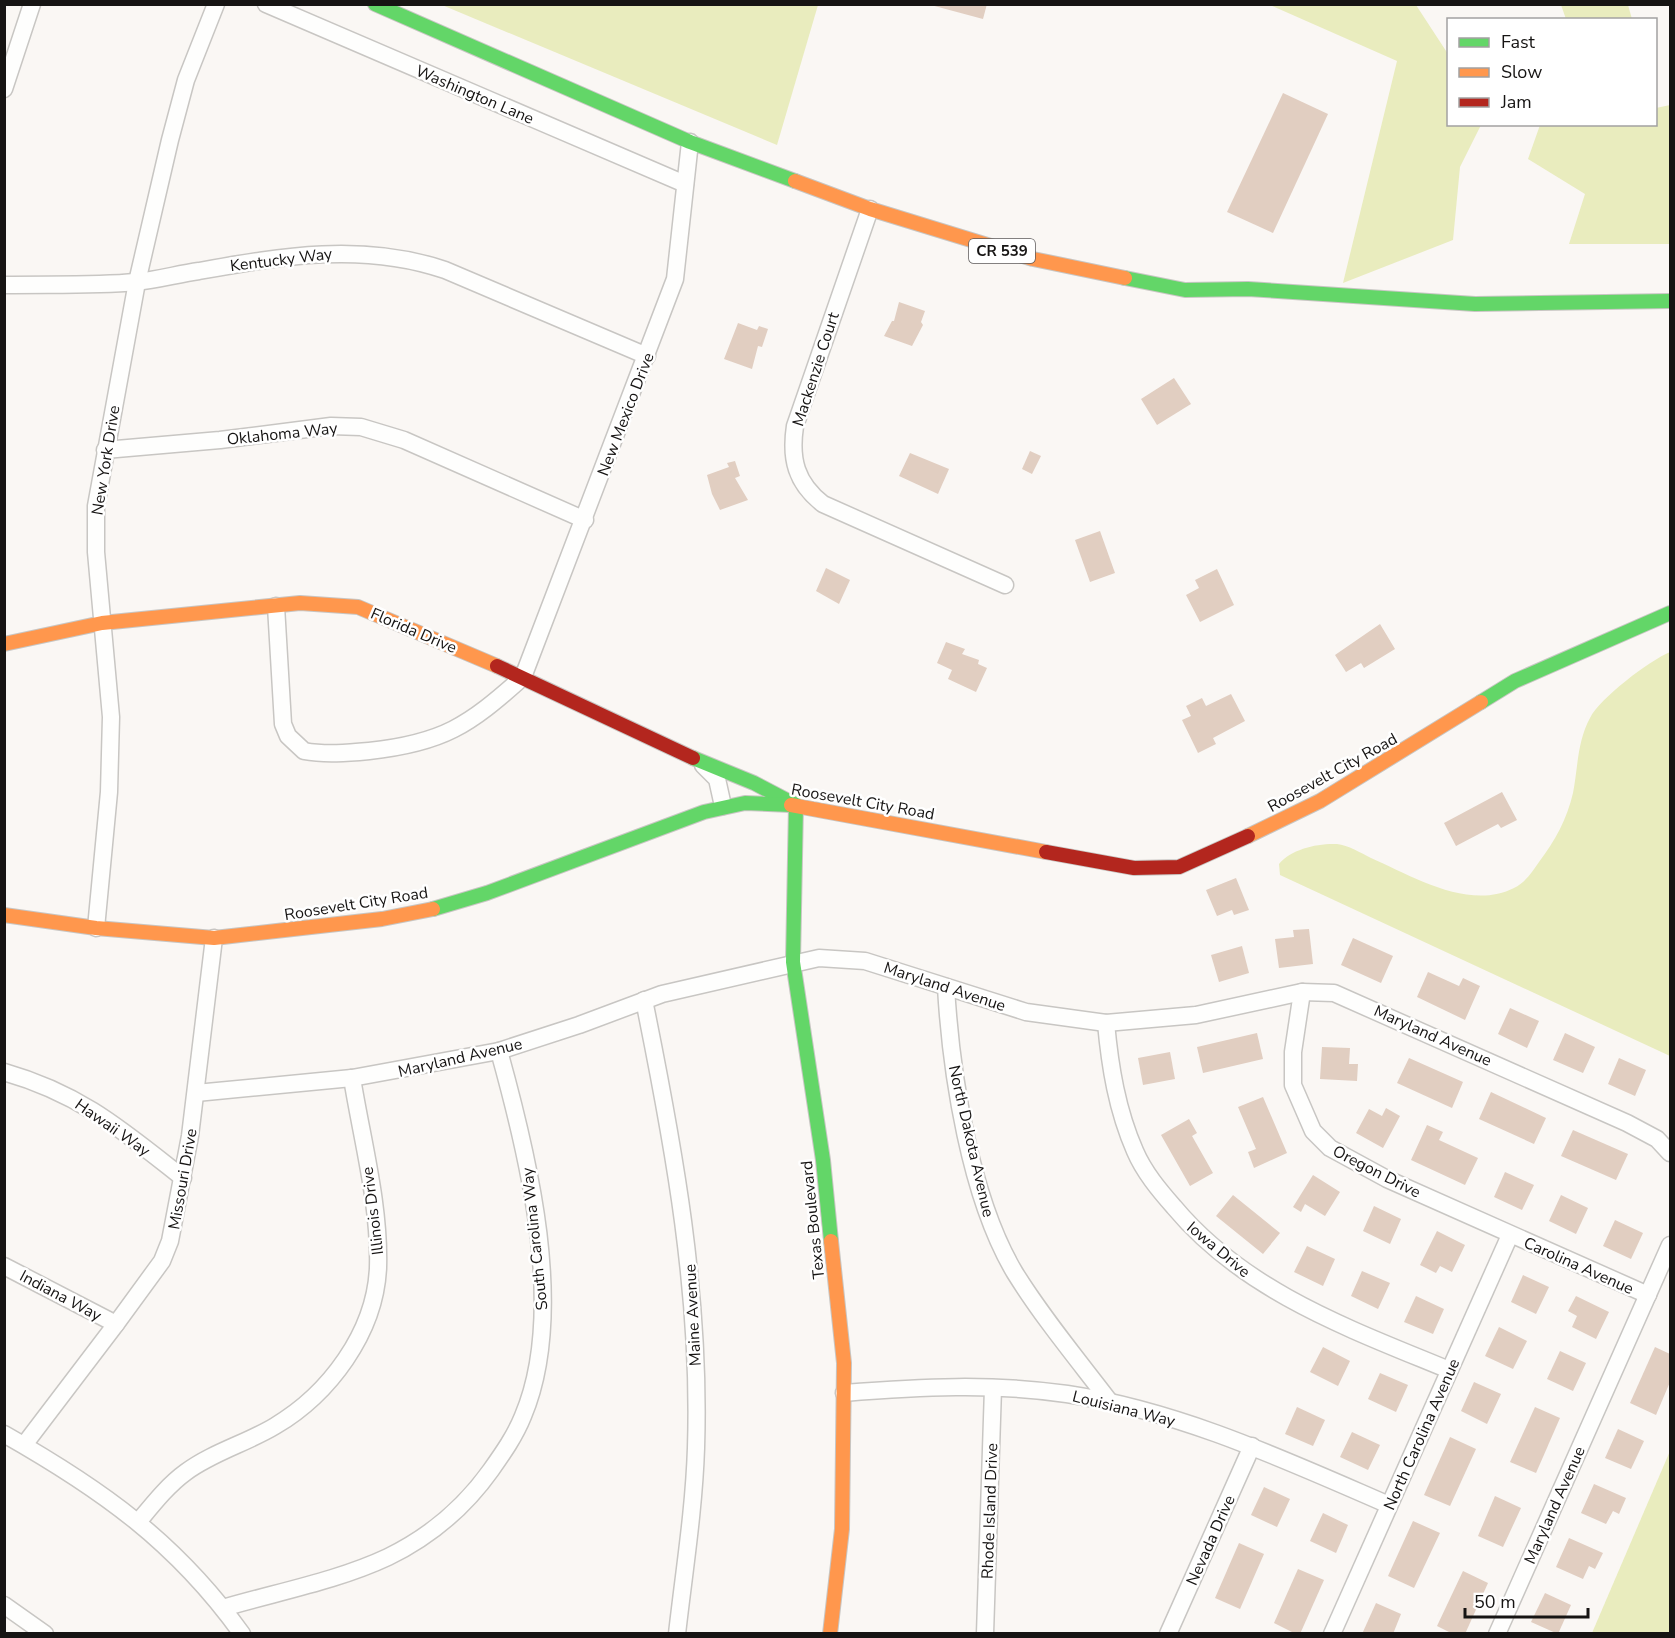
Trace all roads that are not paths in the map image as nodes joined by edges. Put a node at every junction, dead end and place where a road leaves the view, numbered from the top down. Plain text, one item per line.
1 (32, 4) edge
2 (216, 4) edge
3 (266, 4) edge
4 (375, 4) edge
5 (4, 89) edge
6 (690, 142) junction
7 (685, 184) junction
8 (870, 209) junction
9 (137, 282) junction
10 (4, 285) edge
11 (1671, 301) edge
12 (647, 356) junction
13 (105, 450) junction
14 (585, 520) junction
15 (1005, 585) dead end
16 (276, 606) junction
17 (1671, 612) edge
18 (102, 623) junction
19 (4, 644) edge
20 (523, 677) junction
21 (695, 759) junction
22 (796, 805) junction
23 (723, 807) junction
24 (4, 915) edge
25 (96, 928) junction
26 (214, 938) junction
27 (794, 962) junction
28 (946, 987) junction
29 (1302, 992) junction
30 (644, 1000) junction
31 (1106, 1023) junction
32 (499, 1051) junction
33 (4, 1072) edge
34 (352, 1078) junction
35 (196, 1093) junction
36 (1671, 1153) edge
37 (183, 1178) junction
38 (1510, 1235) junction
39 (1671, 1245) edge
40 (4, 1266) edge
41 (1648, 1295) junction
42 (116, 1324) junction
43 (1449, 1370) junction
44 (993, 1388) junction
45 (844, 1393) junction
46 (1110, 1402) junction
47 (4, 1434) edge
48 (24, 1445) junction
49 (1252, 1446) junction
50 (1389, 1505) junction
51 (139, 1521) junction
52 (4, 1605) edge
53 (223, 1608) junction
54 (45, 1634) edge
55 (242, 1634) edge
56 (677, 1634) edge
57 (830, 1634) edge
58 (985, 1634) edge
59 (1168, 1634) edge
60 (1332, 1634) edge
61 (1497, 1634) edge

1 - 5 street
2 - 9 street, New York Drive
3 - 7 street, Washington Lane
4 - 6 street, CR 539
6 - 7 street, New Mexico Drive
6 - 8 street, CR 539
7 - 12 street, New Mexico Drive
8 - 11 street, CR 539
8 - 15 street, Mackenzie Court
9 - 10 street, Kentucky Way
9 - 12 street, Kentucky Way
9 - 13 street, New York Drive
12 - 14 street, New Mexico Drive
13 - 14 street, Oklahoma Way
13 - 18 street, New York Drive
14 - 20 street, New Mexico Drive
16 - 18 street, Florida Drive
16 - 20 street, Florida Drive
16 - 20 street
17 - 22 street, Roosevelt City Road
18 - 19 street, Florida Drive
18 - 25 street, New York Drive
20 - 21 street, Florida Drive
21 - 22 street, Florida Drive
21 - 23 street, Florida Drive
22 - 23 street, Roosevelt City Road
22 - 27 street, Texas Boulevard
23 - 26 street, Roosevelt City Road
24 - 25 street, Roosevelt City Road
25 - 26 street, Roosevelt City Road
26 - 35 street, Missouri Drive
27 - 28 street, Maryland Avenue
27 - 30 street, Maryland Avenue
27 - 45 street, Texas Boulevard
28 - 31 street, Maryland Avenue
28 - 46 street, North Dakota Avenue
29 - 31 street, Maryland Avenue
29 - 36 street, Maryland Avenue
29 - 38 street, Oregon Drive
30 - 32 street, Maryland Avenue
30 - 56 street, Maine Avenue
31 - 43 street, Iowa Drive
32 - 34 street, Maryland Avenue
32 - 53 street, South Carolina Way
33 - 37 street, Hawaii Way
34 - 35 street, Maryland Avenue
34 - 51 street, Illinois Drive
35 - 37 street, Missouri Drive
37 - 42 street, Missouri Drive
38 - 41 street, Carolina Avenue
38 - 43 street, North Carolina Avenue
39 - 41 street, Maryland Avenue
40 - 42 street, Indiana Way
41 - 61 street, Maryland Avenue
42 - 48 street, Missouri Drive
43 - 50 street, North Carolina Avenue
44 - 45 street, Louisiana Way
44 - 46 street, Louisiana Way
44 - 58 street, Rhode Island Drive
45 - 57 street, Texas Boulevard
46 - 49 street, Louisiana Way
47 - 48 street
48 - 51 street
49 - 50 street, Louisiana Way
49 - 59 street, Nevada Drive
50 - 60 street, North Carolina Avenue
51 - 53 street
52 - 54 street
53 - 55 street

